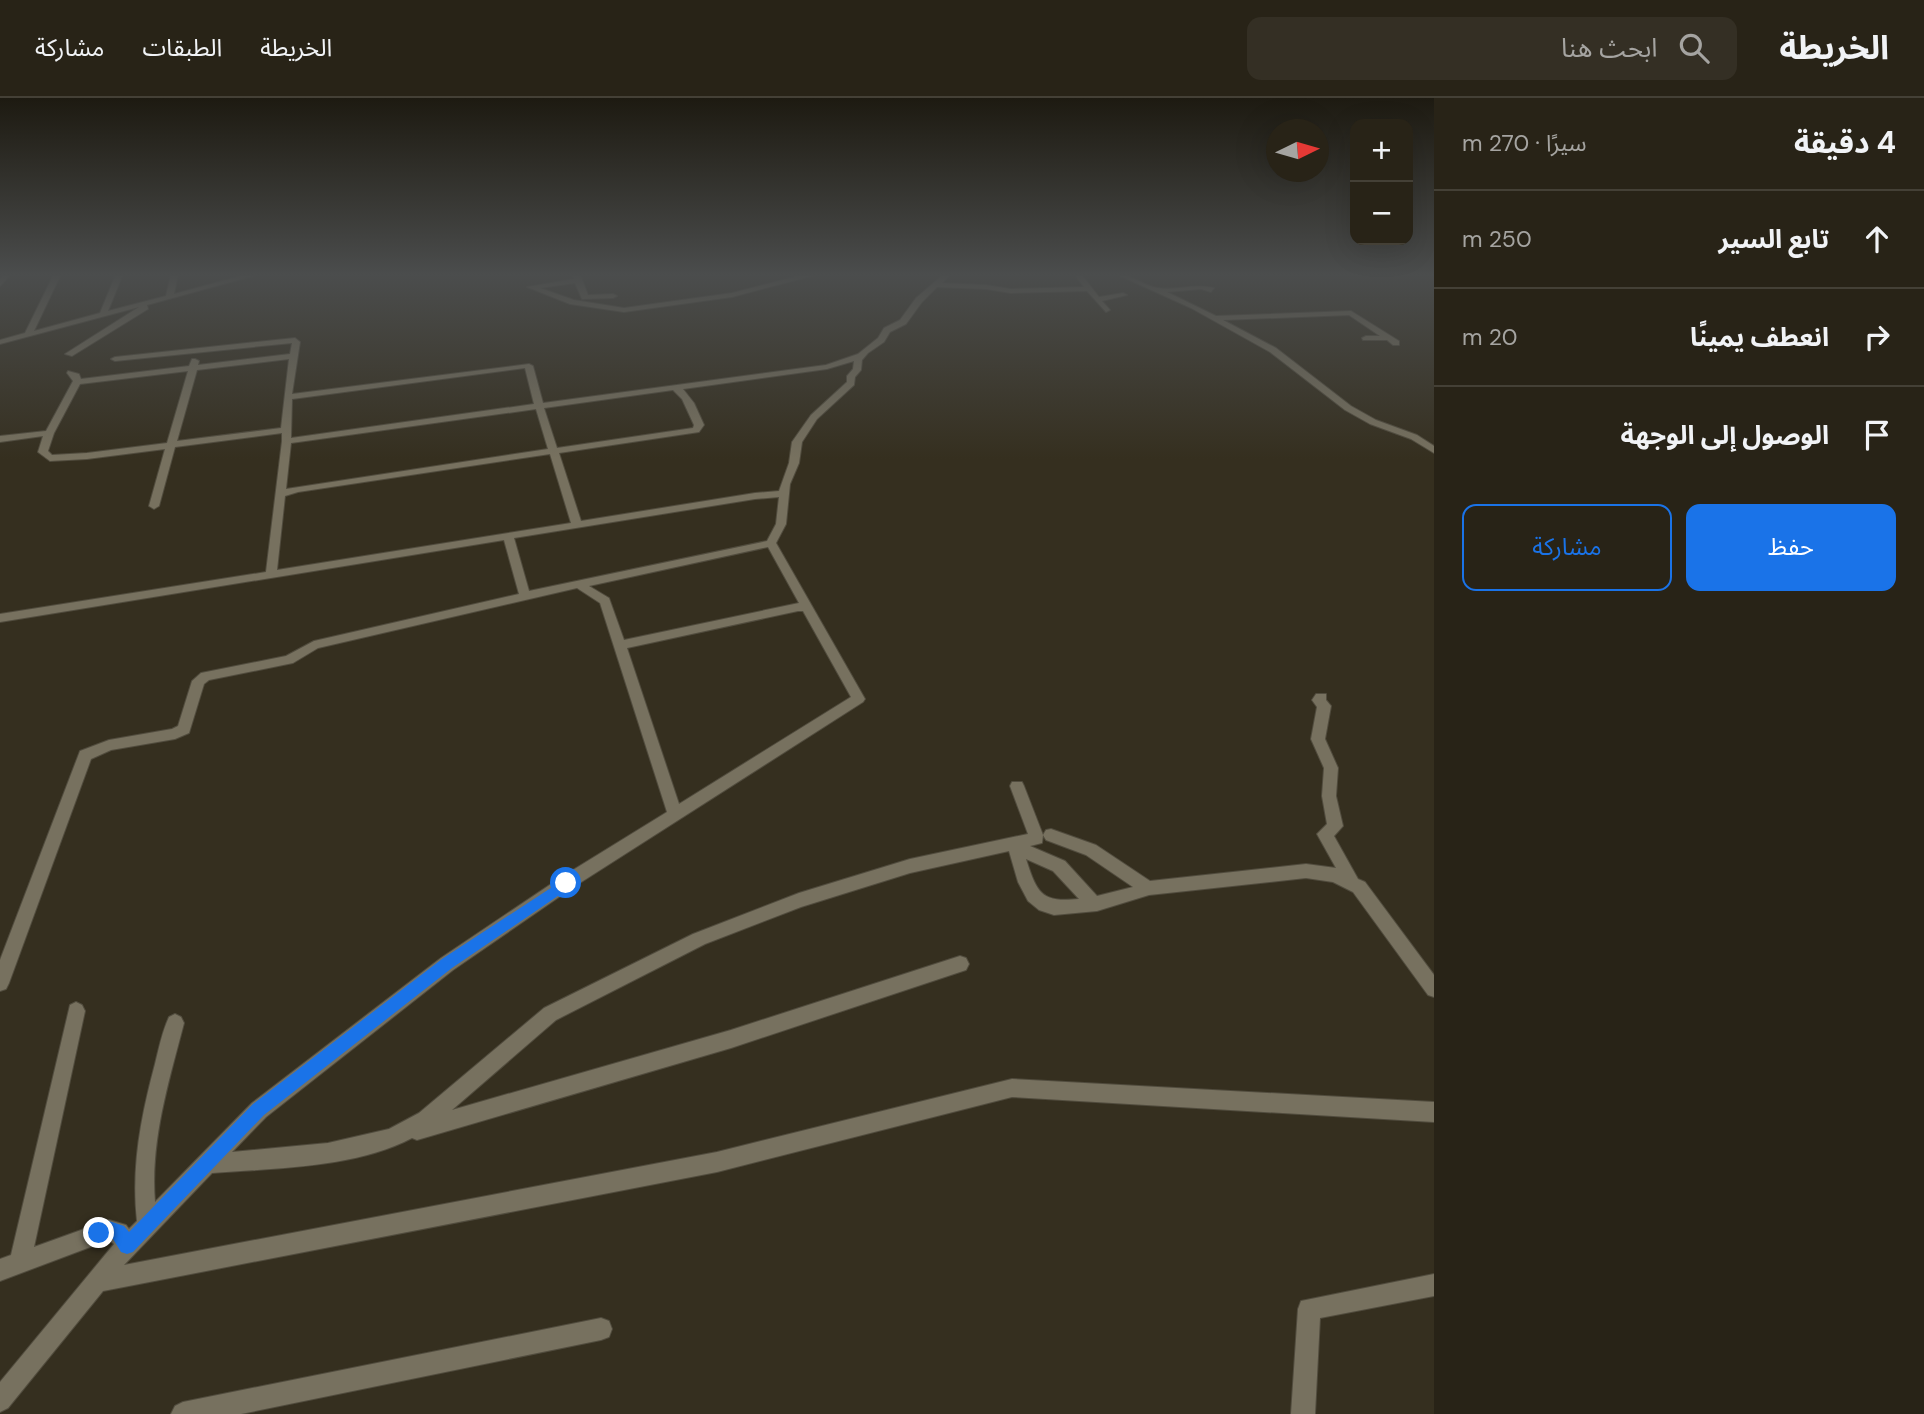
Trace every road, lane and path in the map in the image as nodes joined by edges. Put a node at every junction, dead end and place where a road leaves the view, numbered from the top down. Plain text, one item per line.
1 (23, 335) edge
2 (99, 335) edge
3 (884, 335) edge
4 (1247, 335) edge
5 (1384, 335) edge
6 (1366, 338) dead end
7 (1388, 338) junction
8 (0, 342) edge
9 (1396, 343) dead end
10 (198, 350) junction
11 (69, 354) dead end
12 (294, 356) junction
13 (861, 356) junction
14 (115, 359) dead end
15 (193, 368) junction
16 (673, 387) junction
17 (288, 397) junction
18 (539, 406) junction
19 (49, 433) junction
20 (286, 435) junction
21 (0, 439) edge
22 (170, 446) junction
23 (1434, 450) edge
24 (553, 452) junction
25 (281, 494) junction
26 (785, 494) junction
27 (154, 506) dead end
28 (577, 525) junction
29 (508, 536) junction
30 (771, 543) junction
31 (271, 574) junction
32 (581, 586) junction
33 (525, 596) junction
34 (807, 608) junction
35 (0, 618) edge
36 (619, 645) junction
37 (1321, 697) dead end
38 (1017, 786) dead end
39 (675, 814) junction
40 (1051, 835) dead end
41 (1019, 845) junction
42 (1353, 884) junction
43 (1148, 887) junction
44 (1093, 903) junction
45 (960, 964) dead end
46 (0, 983) edge
47 (1434, 989) edge
48 (76, 1011) dead end
49 (175, 1023) dead end
50 (1434, 1112) edge
51 (393, 1138) junction
52 (206, 1164) junction
53 (148, 1225) junction
54 (127, 1246) junction
55 (10, 1267) edge
56 (96, 1281) junction
57 (1434, 1285) edge
58 (601, 1328) dead end
59 (0, 1400) edge
60 (183, 1414) edge
61 (1303, 1414) edge

1 - 8 street
2 - 11 street
3 - 13 street
4 - 23 street
5 - 7 street
6 - 7 street
7 - 9 street
10 - 12 street
10 - 14 street
10 - 15 street
12 - 15 street
12 - 17 street
13 - 16 street
13 - 26 street
15 - 19 street
15 - 22 street
16 - 18 street
16 - 24 street
17 - 18 street
17 - 20 street
18 - 20 street
18 - 24 street
19 - 21 street
19 - 22 street
20 - 22 street
20 - 25 street
22 - 27 street
24 - 25 street
24 - 28 street
25 - 31 street
26 - 28 street
26 - 30 street
28 - 29 street
29 - 31 street
29 - 33 street
30 - 32 street
30 - 34 street
31 - 35 street
32 - 33 street
32 - 36 street
33 - 46 street
34 - 36 street
34 - 39 street
36 - 39 street
37 - 42 street
38 - 41 street
39 - 52 street
40 - 43 street
41 - 44 street
41 - 44 street
41 - 51 street
42 - 43 street
42 - 47 street
43 - 44 street
45 - 51 street
48 - 55 street
49 - 53 street
50 - 56 street
51 - 52 street
52 - 53 street
53 - 54 street
54 - 55 street
54 - 56 street
56 - 59 street
57 - 61 street
58 - 60 street

